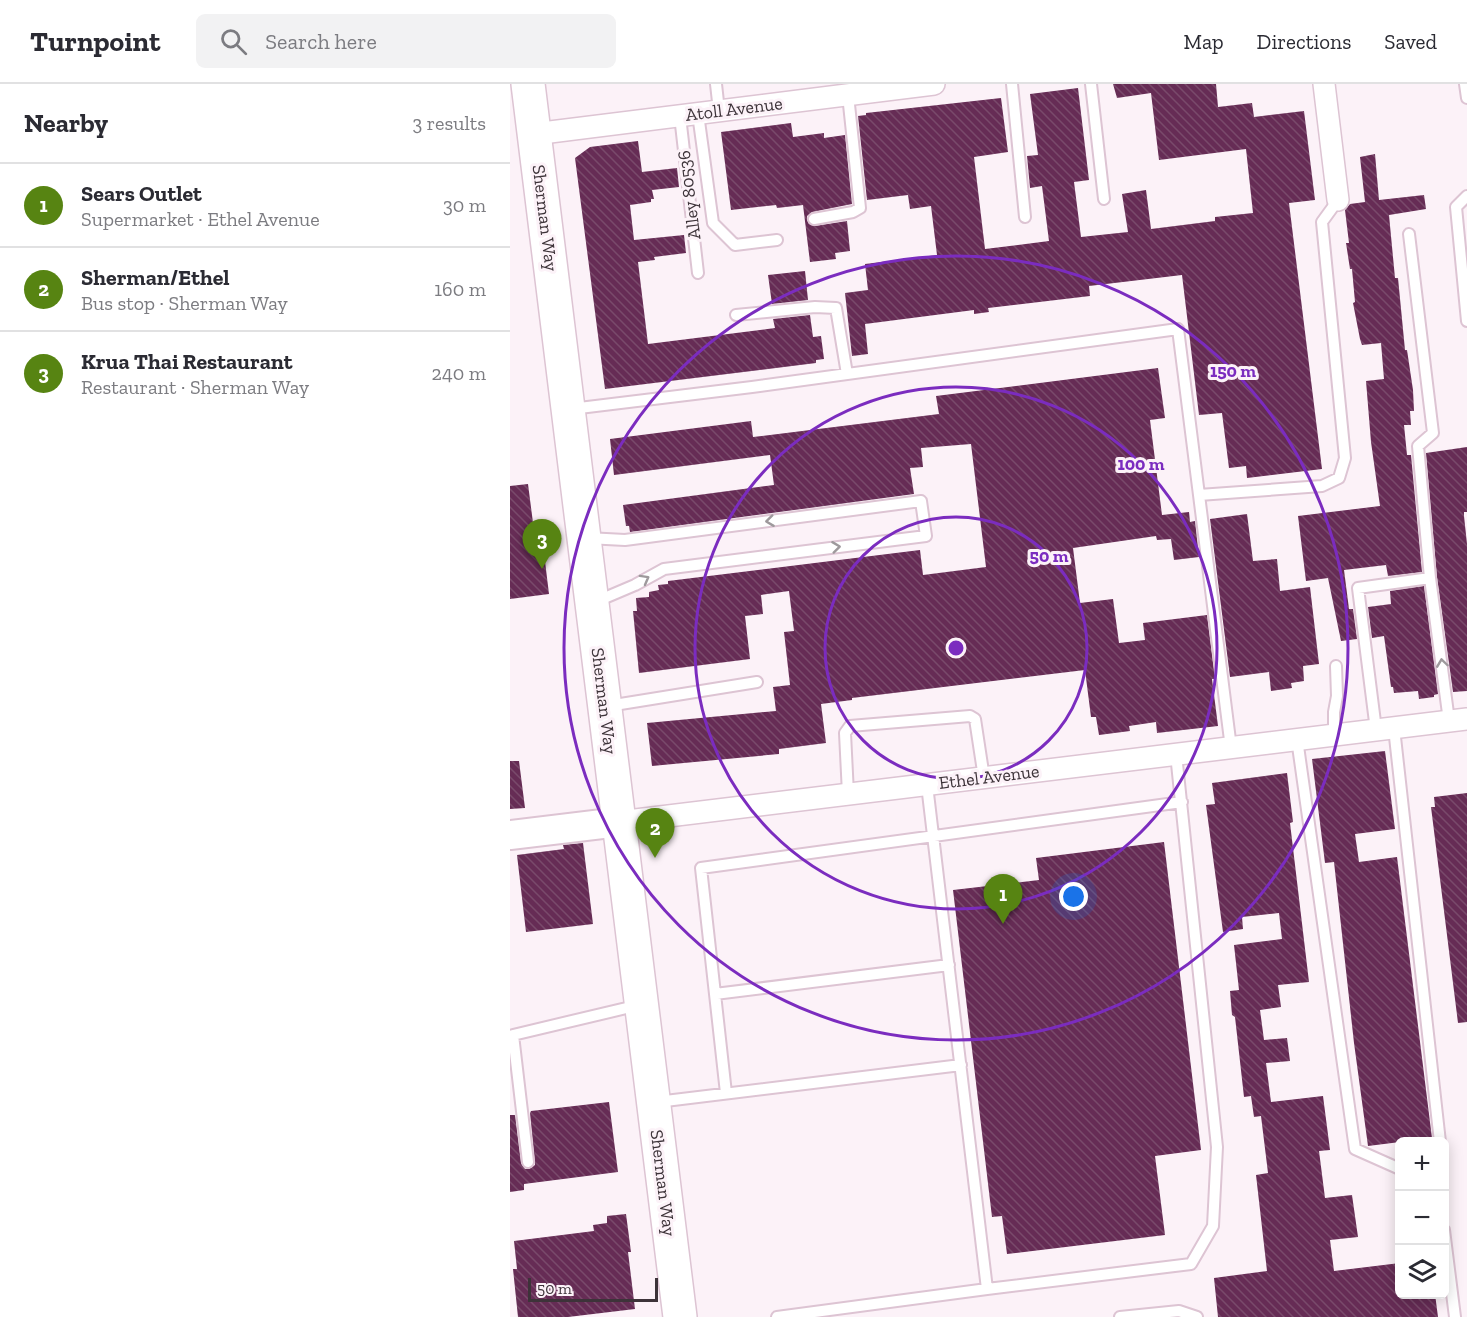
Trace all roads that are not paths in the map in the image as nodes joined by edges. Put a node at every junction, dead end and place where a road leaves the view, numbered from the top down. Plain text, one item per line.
1 (528, 84) edge
2 (716, 84) edge
3 (934, 84) edge
4 (1012, 84) edge
5 (1091, 84) edge
6 (1324, 84) edge
7 (1465, 84) edge
8 (848, 95) junction
9 (1467, 98) edge
10 (719, 111) junction
11 (689, 115) junction
12 (534, 134) junction
13 (1467, 196) edge
14 (1104, 199) dead end
15 (1338, 200) joint
16 (1025, 217) dead end
17 (814, 219) dead end
18 (1409, 234) dead end
19 (777, 240) dead end
20 (698, 273) dead end
21 (736, 315) dead end
22 (1467, 321) edge
23 (847, 374) junction
24 (568, 410) junction
25 (1199, 495) junction
26 (584, 538) junction
27 (1430, 578) junction
28 (592, 604) junction
29 (1336, 666) dead end
30 (757, 682) dead end
31 (605, 706) junction
32 (1458, 720) edge
33 (1385, 729) junction
34 (1334, 735) junction
35 (1297, 739) junction
36 (1231, 748) junction
37 (1176, 754) junction
38 (984, 778) junction
39 (927, 785) junction
40 (848, 794) junction
41 (1182, 802) junction
42 (619, 822) junction
43 (510, 835) edge
44 (933, 837) junction
45 (949, 965) junction
46 (715, 994) junction
47 (641, 1004) junction
48 (960, 1065) junction
49 (726, 1093) junction
50 (653, 1102) junction
51 (1439, 1137) edge
52 (528, 1162) dead end
53 (1395, 1167) edge
54 (1446, 1245) edge
55 (987, 1289) junction
56 (680, 1317) edge
57 (777, 1317) edge
58 (1120, 1317) edge
59 (1197, 1317) edge
60 (1455, 1317) edge

1 - 12 main road, Sherman Way
2 - 10 lane
3 - 8 street, Atoll Avenue
4 - 16 lane
5 - 14 lane
6 - 15 street
7 - 9 lane
8 - 10 street, Atoll Avenue
8 - 17 lane
10 - 11 street, Atoll Avenue
11 - 12 street, Atoll Avenue
11 - 19 lane
11 - 20 lane, Alley 80536
12 - 24 main road, Sherman Way
13 - 22 lane
15 - 25 lane
18 - 27 lane
21 - 23 lane
23 - 24 lane
23 - 25 lane
24 - 26 main road, Sherman Way
25 - 36 lane
26 - 28 main road, Sherman Way
28 -> 26 lane
32 -> 27 lane
27 - 33 lane
28 - 31 main road, Sherman Way
29 - 34 lane
30 - 31 lane
31 - 42 main road, Sherman Way
32 - 33 street, Ethel Avenue
33 - 34 street, Ethel Avenue
33 - 51 lane
34 - 35 street, Ethel Avenue
35 - 36 street, Ethel Avenue
35 - 53 lane
36 - 37 street, Ethel Avenue
37 - 38 street, Ethel Avenue
37 - 41 lane
38 - 39 street, Ethel Avenue
38 - 40 lane
39 - 40 street, Ethel Avenue
39 - 44 lane
40 - 42 street, Ethel Avenue
41 - 44 lane
41 - 55 lane
42 - 43 street, Ethel Avenue
42 - 47 main road, Sherman Way
44 - 45 lane
44 - 46 lane
45 - 46 lane
45 - 48 lane
46 - 49 lane
47 - 50 main road, Sherman Way
47 - 52 lane
48 - 49 lane
48 - 55 lane
49 - 50 lane
50 - 56 main road, Sherman Way
54 - 60 lane
55 - 57 lane
58 - 59 lane

